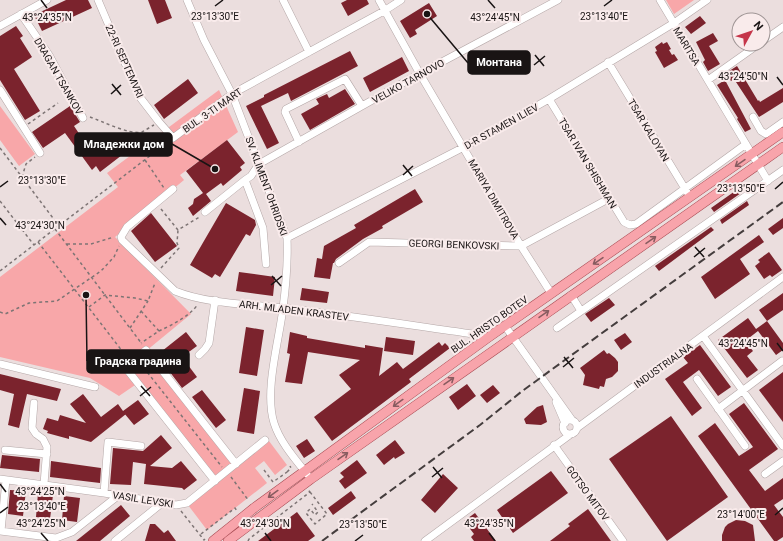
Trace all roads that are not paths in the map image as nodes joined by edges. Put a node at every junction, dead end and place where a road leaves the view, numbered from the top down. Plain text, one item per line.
1 (47, 0) edge
2 (98, 0) edge
3 (187, 0) edge
4 (283, 0) edge
5 (379, 0) edge
6 (401, 0) edge
7 (558, 0) edge
8 (660, 0) edge
9 (707, 0) edge
10 (384, 11) junction
11 (21, 14) junction
12 (674, 23) junction
13 (0, 26) edge
14 (783, 27) edge
15 (771, 35) edge
16 (308, 52) junction
17 (748, 52) edge
18 (608, 62) junction
19 (420, 74) junction
20 (708, 80) junction
21 (0, 90) edge
22 (232, 94) junction
23 (549, 98) junction
24 (362, 106) junction
25 (82, 116) road end
26 (753, 117) dead end
27 (783, 122) edge
28 (783, 132) edge
29 (173, 138) joint
30 (299, 142) junction
31 (746, 144) junction
32 (464, 147) junction
33 (783, 147) edge
34 (40, 153) road end
35 (752, 154) junction
36 (259, 164) junction
37 (758, 165) junction
38 (783, 170) edge
39 (245, 180) junction
40 (768, 181) junction
41 (173, 189) dead end
42 (684, 189) junction
43 (690, 197) junction
44 (610, 198) junction
45 (205, 212) road end
46 (287, 238) junction
47 (521, 246) junction
48 (339, 263) dead end
49 (266, 264) dead end
50 (783, 277) edge
51 (551, 293) junction
52 (571, 295) junction
53 (215, 300) junction
54 (283, 308) junction
55 (581, 311) junction
56 (505, 326) junction
57 (557, 328) dead end
58 (512, 336) junction
59 (703, 336) junction
60 (486, 339) junction
61 (199, 354) dead end
62 (782, 361) dead end
63 (0, 364) edge
64 (697, 379) dead end
65 (95, 387) dead end
66 (550, 389) junction
67 (742, 391) junction
68 (34, 403) dead end
69 (718, 408) junction
70 (575, 423) junction
71 (564, 424) junction
72 (571, 434) junction
73 (265, 440) dead end
74 (554, 445) junction
75 (141, 446) dead end
76 (745, 446) dead end
77 (783, 446) edge
78 (5, 450) dead end
79 (47, 454) junction
80 (783, 461) edge
81 (236, 464) junction
82 (304, 470) junction
83 (765, 474) dead end
84 (3, 480) edge
85 (215, 481) junction
86 (307, 482) junction
87 (44, 484) junction
88 (104, 492) junction
89 (119, 495) junction
90 (162, 503) junction
91 (0, 531) edge
92 (211, 538) edge
93 (115, 541) edge
94 (228, 541) edge
95 (424, 541) edge
96 (623, 541) edge

1 - 11 street
2 - 29 street, 22-RI SEPTEMVRI
3 - 22 street, SV. KLIMENT OHRIDSKI
4 - 16 street
5 - 10 street, MARIYA DIMITROVA
6 - 10 street, BUL. 3-TI MART
7 - 19 street, VELIKO TARNOVO
8 - 12 street, MARITSA
9 - 12 street, D-R STAMEN ILIEV
10 - 16 street, BUL. 3-TI MART
10 - 19 street, MARIYA DIMITROVA
11 - 13 street
11 - 25 street, DRAGAN TSANKOV
12 - 18 street, D-R STAMEN ILIEV
12 - 20 street, MARITSA
14 - 15 street
16 - 22 street, BUL. 3-TI MART
17 - 20 street
18 - 23 street, D-R STAMEN ILIEV
18 - 42 street, TSAR KALOYAN
19 - 24 street, VELIKO TARNOVO
19 - 32 street, MARIYA DIMITROVA
20 - 31 street, MARITSA
21 - 34 street
22 - 29 street, BUL. 3-TI MART
22 - 36 street, SV. KLIMENT OHRIDSKI
23 - 32 street, D-R STAMEN ILIEV
23 - 44 street, TSAR IVAN SHISHMAN
24 - 30 street, VELIKO TARNOVO
24 - 30 street
26 - 27 street
28 - 35 main road, BUL. HRISTO BOTEV
30 - 36 street, VELIKO TARNOVO
31 - 35 street, MARITSA
31 - 42 street
32 - 46 street, D-R STAMEN ILIEV
32 - 47 street, MARIYA DIMITROVA
33 - 37 main road
35 - 37 street, MARITSA
35 -> 43 main road, BUL. HRISTO BOTEV
36 - 39 street
36 - 46 street, SV. KLIMENT OHRIDSKI
37 - 40 street, MARITSA
52 -> 37 main road
38 - 40 street
39 - 45 street
39 - 49 street
40 - 55 street
41 - 53 street, ARH. MLADEN KRASTEV
42 - 43 street, TSAR KALOYAN
42 - 44 street, TSAR IVAN SHISHMAN
43 -> 51 main road, BUL. HRISTO BOTEV
44 - 47 street, GEORGI BENKOVSKI
46 - 54 street, SV. KLIMENT OHRIDSKI
47 - 48 street, GEORGI BENKOVSKI
47 - 51 street, MARIYA DIMITROVA
50 - 59 street, INDUSTRIALNA
51 - 56 main road, BUL. HRISTO BOTEV
52 - 55 street
58 -> 52 main road
53 - 54 street, ARH. MLADEN KRASTEV
53 - 61 street
54 - 60 street, ARH. MLADEN KRASTEV
54 - 82 street, SV. KLIMENT OHRIDSKI
55 - 57 street
56 - 58 street
56 - 60 main road, BUL. HRISTO BOTEV
58 - 66 street
86 -> 58 main road
59 - 67 street
59 - 70 street, INDUSTRIALNA
60 -> 82 main road, BUL. HRISTO BOTEV
62 - 67 street
63 - 65 street
64 - 69 street
66 - 70 street
66 - 71 street
67 - 69 street
67 - 77 street
68 - 79 street
69 - 76 street
70 - 71 street
70 - 72 street
71 - 72 street
71 - 74 street
72 - 74 street
73 - 81 street, VASIL LEVSKI
74 - 95 street
74 - 96 street, GOTSO MITOV
75 - 88 street
78 - 79 street
79 - 87 street
80 - 83 street
81 - 85 street, VASIL LEVSKI
81 - 85 street
82 - 86 street, SV. KLIMENT OHRIDSKI
82 -> 92 main road, BUL. HRISTO BOTEV
84 - 87 street, VASIL LEVSKI
84 - 91 street
85 - 90 street, VASIL LEVSKI
86 - 94 main road
87 - 88 street, VASIL LEVSKI
88 - 89 street, VASIL LEVSKI
89 - 90 street, VASIL LEVSKI
89 - 91 street
90 - 93 street

